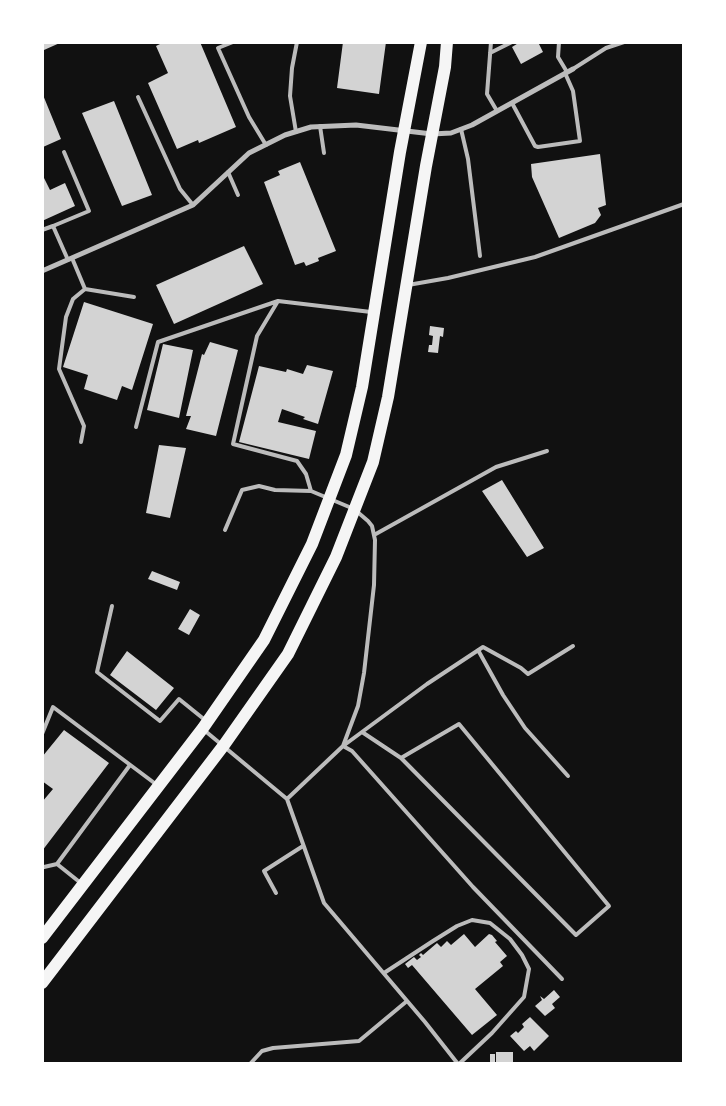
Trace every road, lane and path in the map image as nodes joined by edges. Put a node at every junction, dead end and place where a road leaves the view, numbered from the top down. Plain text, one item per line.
1 (233, 42) edge
2 (297, 42) edge
3 (421, 42) edge
4 (447, 42) edge
5 (491, 42) edge
6 (512, 42) edge
7 (559, 42) edge
8 (624, 42) edge
9 (490, 53) junction
10 (573, 69) joint
11 (566, 72) junction
12 (138, 97) dead end
13 (512, 102) junction
14 (497, 111) junction
15 (320, 126) junction
16 (461, 129) junction
17 (404, 131) junction
18 (296, 132) junction
19 (432, 134) junction
20 (266, 145) junction
21 (64, 152) dead end
22 (324, 153) dead end
23 (228, 172) junction
24 (238, 195) dead end
25 (684, 204) edge
26 (193, 205) junction
27 (53, 226) junction
28 (42, 230) edge
29 (480, 256) dead end
30 (70, 259) junction
31 (42, 271) edge
32 (406, 285) junction
33 (85, 289) junction
34 (134, 297) dead end
35 (278, 301) junction
36 (373, 313) junction
37 (136, 426) dead end
38 (81, 442) dead end
39 (547, 450) dead end
40 (311, 491) junction
41 (329, 498) junction
42 (354, 509) junction
43 (225, 530) dead end
44 (374, 535) junction
45 (112, 606) dead end
46 (572, 646) dead end
47 (478, 650) junction
48 (205, 725) junction
49 (362, 732) junction
50 (42, 734) edge
51 (224, 745) junction
52 (343, 746) junction
53 (401, 758) junction
54 (130, 765) junction
55 (568, 776) dead end
56 (158, 787) junction
57 (286, 800) junction
58 (303, 846) junction
59 (56, 864) junction
60 (43, 867) edge
61 (84, 885) junction
62 (276, 893) dead end
63 (42, 938) edge
64 (384, 973) junction
65 (562, 979) dead end
66 (42, 983) edge
67 (407, 1000) junction
68 (250, 1064) edge
69 (459, 1064) edge

1 - 20 lane
2 - 18 lane
3 - 17 main road
4 - 19 main road
5 - 9 lane
6 - 9 lane
7 - 11 lane
8 - 10 lane
9 - 14 lane
10 - 11 street
11 - 13 street
11 - 13 lane
12 - 26 lane
13 - 14 street
14 - 16 street
15 - 17 street
15 - 18 street
15 - 22 lane
16 - 19 street
16 - 29 lane
17 - 19 street
17 - 36 main road
18 - 20 street
19 - 32 main road
20 - 23 street
21 - 27 lane
23 - 24 lane
23 - 26 street
25 - 32 lane
26 - 30 street
27 - 28 lane
27 - 30 lane
30 - 31 street
30 - 33 lane
32 - 42 main road
33 - 34 lane
33 - 38 lane
35 - 36 lane
35 - 37 lane
35 - 40 lane
36 - 41 main road
39 - 44 lane
40 - 41 lane
40 - 43 lane
41 - 42 lane
41 - 48 main road
42 - 44 lane
42 - 51 main road
44 - 52 lane
45 - 48 lane
46 - 47 lane
47 - 49 lane
47 - 55 lane
48 - 51 lane
48 - 56 main road
49 - 52 lane
49 - 53 lane
50 - 54 lane
51 - 57 lane
51 - 66 main road
52 - 57 lane
52 - 65 lane
53 - 53 lane
54 - 56 lane
54 - 59 lane
56 - 61 main road
57 - 58 lane
58 - 62 lane
58 - 64 lane
59 - 60 lane
59 - 61 lane
61 - 63 main road
64 - 67 lane
64 - 69 lane
67 - 68 lane
67 - 69 lane

